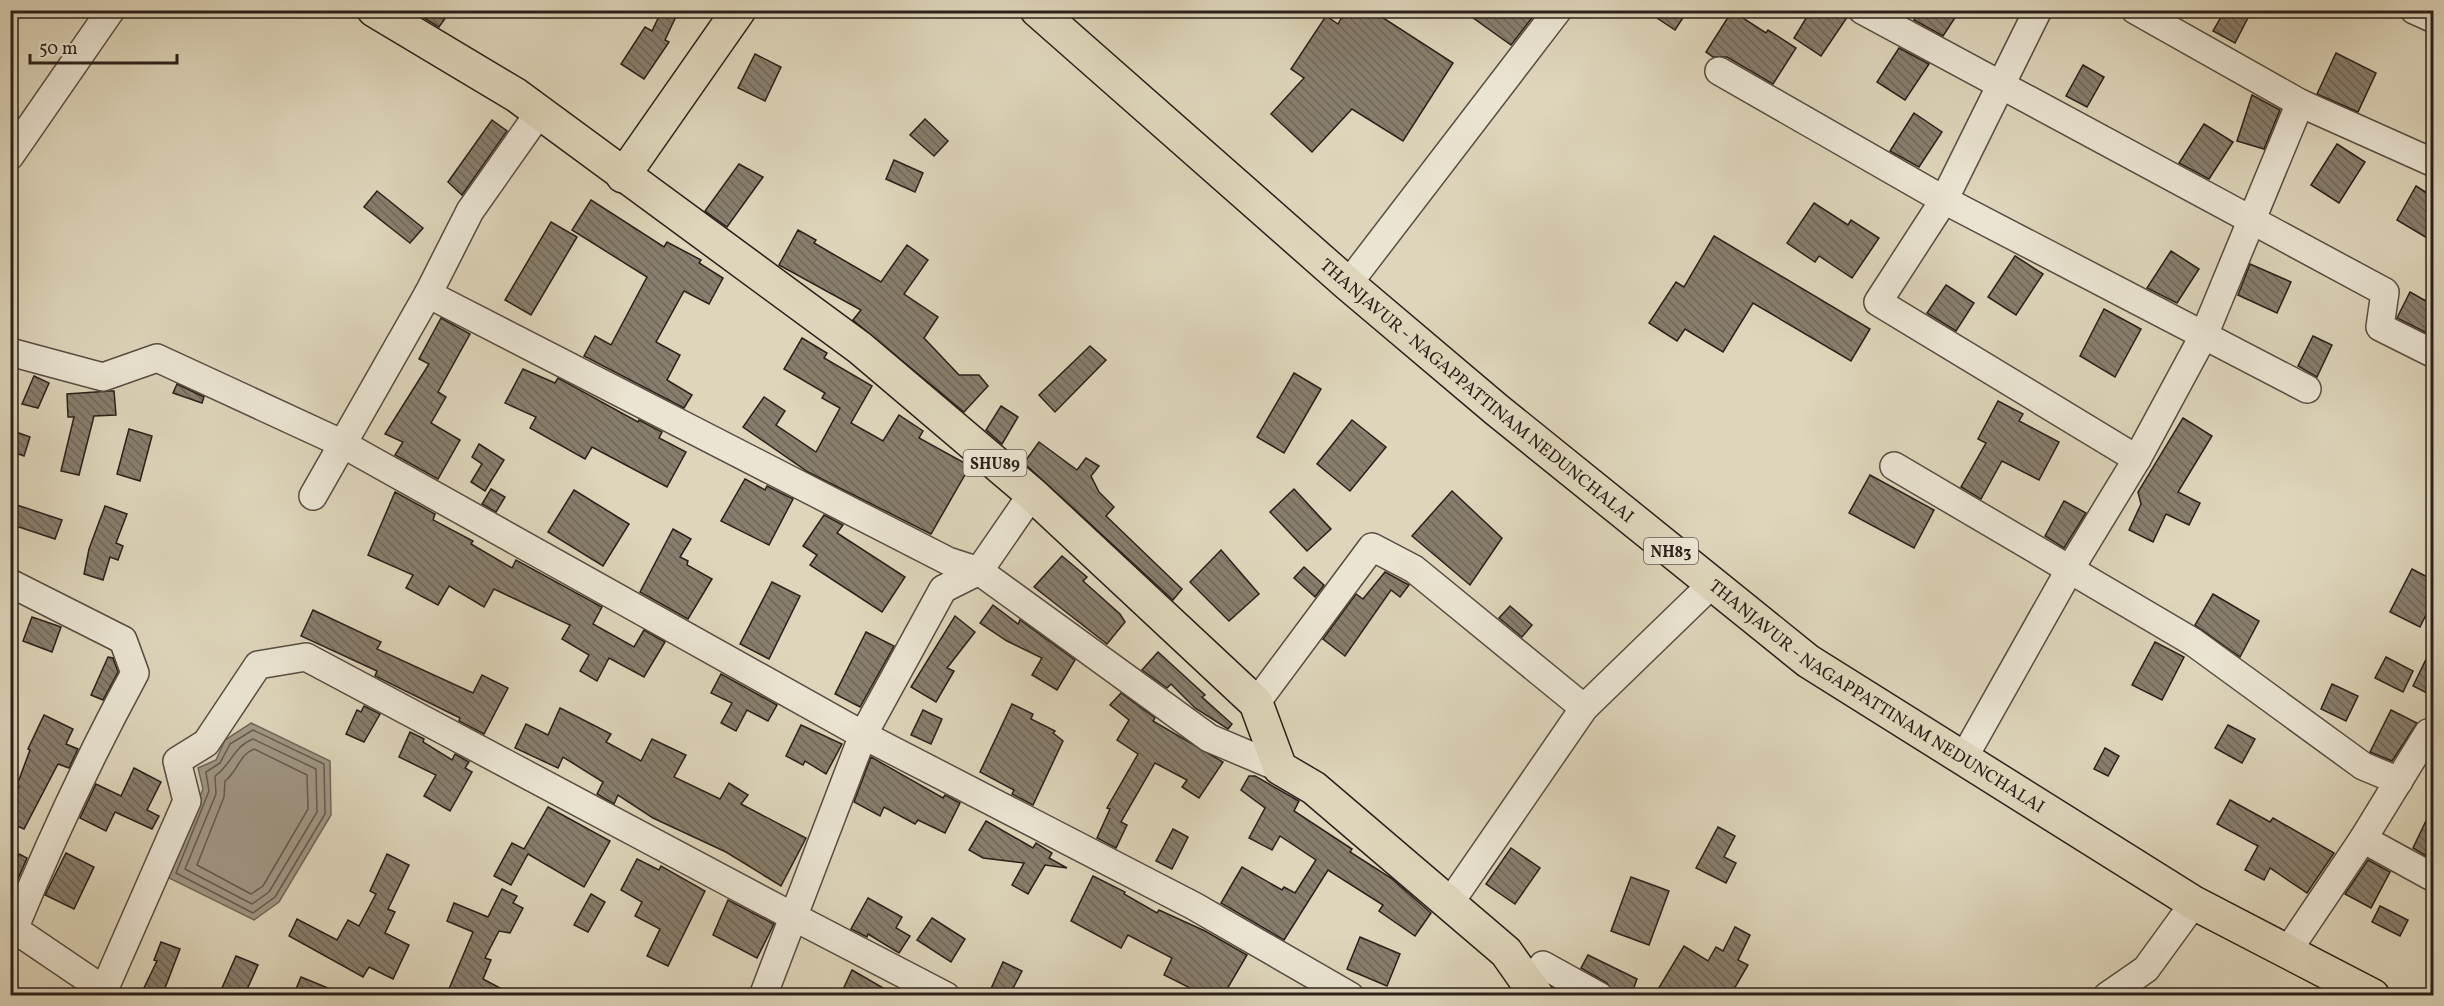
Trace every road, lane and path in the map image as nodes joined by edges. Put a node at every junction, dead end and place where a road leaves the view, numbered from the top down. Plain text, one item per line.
1 (111, 10) edge
2 (374, 10) edge
3 (740, 10) edge
4 (1037, 10) edge
5 (1558, 10) edge
6 (1862, 10) edge
7 (2038, 10) edge
8 (2134, 10) edge
9 (2414, 10) edge
10 (2433, 19) edge
11 (1719, 71) dead end
12 (2001, 86) junction
13 (2300, 103) junction
14 (539, 113) junction
15 (10, 156) edge
16 (2433, 163) edge
17 (623, 176) junction
18 (1944, 200) junction
19 (2250, 222) junction
20 (1348, 284) junction
21 (428, 294) junction
22 (2204, 335) junction
23 (10, 352) edge
24 (2433, 354) edge
25 (2307, 389) dead end
26 (341, 443) junction
27 (2137, 459) junction
28 (1894, 466) dead end
29 (1032, 494) junction
30 (313, 496) dead end
31 (2070, 569) junction
32 (979, 571) junction
33 (10, 583) edge
34 (1712, 584) junction
35 (1256, 703) junction
36 (1584, 708) junction
37 (2432, 731) edge
38 (863, 735) junction
39 (1963, 759) junction
40 (1280, 768) junction
41 (2399, 781) junction
42 (2363, 839) junction
43 (2433, 878) edge
44 (2194, 903) junction
45 (1449, 904) junction
46 (792, 916) junction
47 (12, 929) edge
48 (2288, 952) junction
49 (103, 993) edge
50 (1530, 993) edge
51 (762, 996) edge
52 (946, 996) edge
53 (1350, 996) edge
54 (1599, 996) edge
55 (2107, 996) edge
56 (2373, 996) edge

1 - 15 street
2 - 14 main road, SHU89
3 - 17 main road
4 - 20 main road, THANJAVUR - NAGAPPATTINAM NEDUNCHALAI / NH83
5 - 20 street
6 - 12 street
7 - 12 street
8 - 13 street
9 - 10 street
11 - 18 street
12 - 18 street
12 - 19 street
13 - 16 street
13 - 19 street
14 - 17 main road, SHU89
14 - 21 street
17 - 29 main road, SHU89
18 - 22 street
18 - 27 street
19 - 22 street
19 - 24 street
20 - 34 main road, THANJAVUR - NAGAPPATTINAM NEDUNCHALAI / NH83
21 - 26 street
21 - 32 street
22 - 25 street
22 - 27 street
23 - 26 street
26 - 30 street
26 - 38 street
27 - 31 street
28 - 31 street
29 - 32 street
29 - 35 main road, SHU89
31 - 39 street
31 - 41 street
32 - 38 street
32 - 40 street
33 - 47 street
34 - 36 street
34 - 39 main road, THANJAVUR - NAGAPPATTINAM NEDUNCHALAI / NH83
35 - 36 street
35 - 40 main road, SHU89
36 - 45 street
37 - 41 street
38 - 46 street
38 - 53 street
39 - 44 main road, THANJAVUR - NAGAPPATTINAM NEDUNCHALAI / NH83
40 - 45 main road
41 - 42 street
42 - 43 street
42 - 48 street
44 - 48 main road, THANJAVUR - NAGAPPATTINAM NEDUNCHALAI / NH83
44 - 55 street
45 - 50 main road
46 - 49 street
46 - 51 street
46 - 52 street
47 - 49 street
48 - 56 main road, THANJAVUR - NAGAPPATTINAM NEDUNCHALAI / NH83
50 - 54 street

